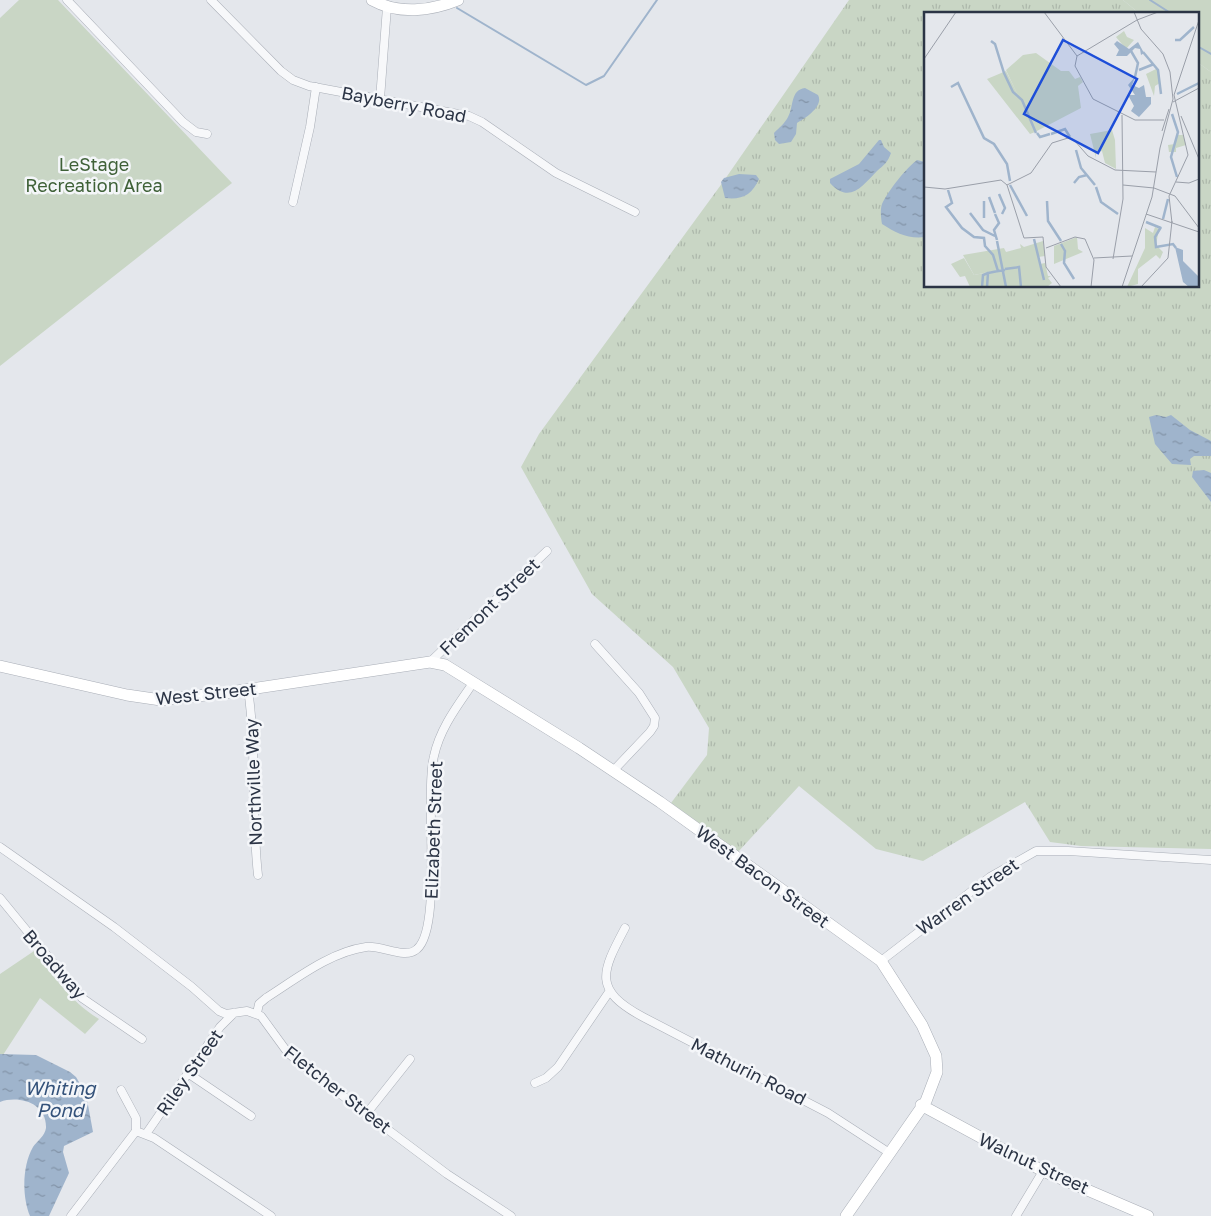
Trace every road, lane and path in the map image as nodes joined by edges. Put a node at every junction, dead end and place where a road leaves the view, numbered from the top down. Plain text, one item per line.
1 (67, 0) edge
2 (211, 0) edge
3 (372, 0) edge
4 (458, 0) edge
5 (387, 7) junction
6 (316, 87) junction
7 (380, 99) junction
8 (207, 134) dead end
9 (293, 202) dead end
10 (635, 212) dead end
11 (547, 551) dead end
12 (595, 644) dead end
13 (430, 662) junction
14 (0, 666) edge
15 (385, 669) joint
16 (473, 683) junction
17 (248, 689) junction
18 (613, 771) junction
19 (0, 847) edge
20 (1211, 860) edge
21 (258, 875) dead end
22 (0, 898) edge
23 (625, 928) dead end
24 (881, 961) junction
25 (609, 992) junction
26 (235, 1012) junction
27 (258, 1013) junction
28 (142, 1039) dead end
29 (410, 1059) dead end
30 (189, 1074) junction
31 (535, 1082) dead end
32 (121, 1090) dead end
33 (922, 1105) junction
34 (367, 1113) junction
35 (251, 1116) dead end
36 (136, 1131) junction
37 (146, 1134) junction
38 (888, 1152) junction
39 (1043, 1171) junction
40 (71, 1216) edge
41 (271, 1216) edge
42 (511, 1216) edge
43 (846, 1216) edge
44 (1016, 1216) edge
45 (1148, 1216) edge

1 - 8 street
2 - 6 street, Bayberry Road
3 - 5 street
4 - 5 street
5 - 7 street
6 - 7 street, Bayberry Road
6 - 9 street
7 - 10 street, Bayberry Road
11 - 13 street, Fremont Street
12 - 18 street
13 - 15 street, West Bacon Street
13 - 16 street, West Bacon Street
14 - 17 street, West Street
15 - 17 street, West Street
16 - 18 street, West Bacon Street
16 - 27 street, Elizabeth Street
17 - 21 street, Northville Way
18 - 24 street, West Bacon Street
19 - 26 street
20 - 24 street, Warren Street
22 - 28 street, Broadway
23 - 25 street
24 - 33 street, West Bacon Street
25 - 31 street
25 - 38 street, Mathurin Road
26 - 27 street
26 - 30 street, Riley Street
27 - 34 street, Fletcher Street
29 - 34 street
30 - 35 street
30 - 37 street, Riley Street
32 - 36 street
33 - 38 street, West Bacon Street
33 - 39 street, Walnut Street
34 - 42 street, Fletcher Street
36 - 37 street
36 - 40 street
37 - 41 street
38 - 43 street, West Bacon Street
39 - 44 street
39 - 45 street, Walnut Street

